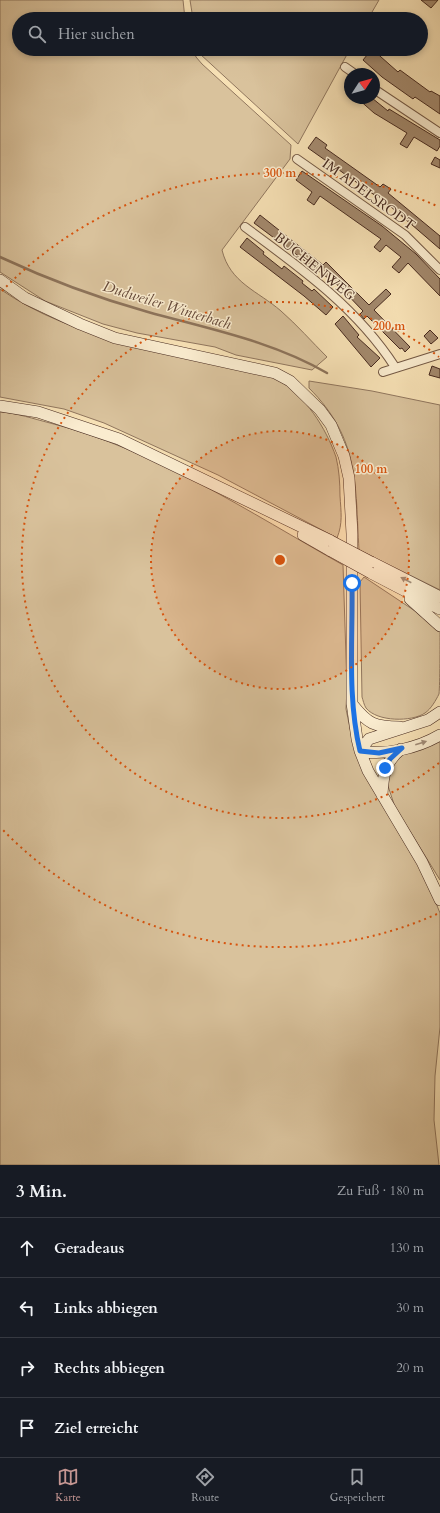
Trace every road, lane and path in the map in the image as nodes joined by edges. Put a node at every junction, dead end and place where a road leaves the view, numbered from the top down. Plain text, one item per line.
1 (380, 93) edge
2 (440, 133) edge
3 (297, 159) dead end
4 (245, 227) dead end
5 (440, 270) edge
6 (0, 280) edge
7 (439, 353) edge
8 (395, 367) junction
9 (383, 372) dead end
10 (0, 406) edge
11 (371, 568) junction
12 (387, 582) junction
13 (440, 597) edge
14 (440, 609) edge
15 (440, 626) edge
16 (352, 703) junction
17 (440, 712) edge
18 (407, 726) junction
19 (440, 734) edge
20 (402, 748) junction
21 (360, 751) junction
22 (382, 796) junction
23 (440, 900) edge

1 - 2 street
3 - 5 street, IM ADELSRODT
4 - 8 street, BUCHENWEG
6 - 16 main road
7 - 8 street
8 - 9 street
10 - 11 main road, bridge
11 - 12 main road
13 -> 11 main road
12 - 14 main road
12 - 15 main road
16 - 18 main road
16 - 21 main road
17 - 18 main road
18 - 21 main road
20 -> 19 main road
20 - 21 main road
20 - 22 main road
21 - 22 main road
22 - 23 main road

